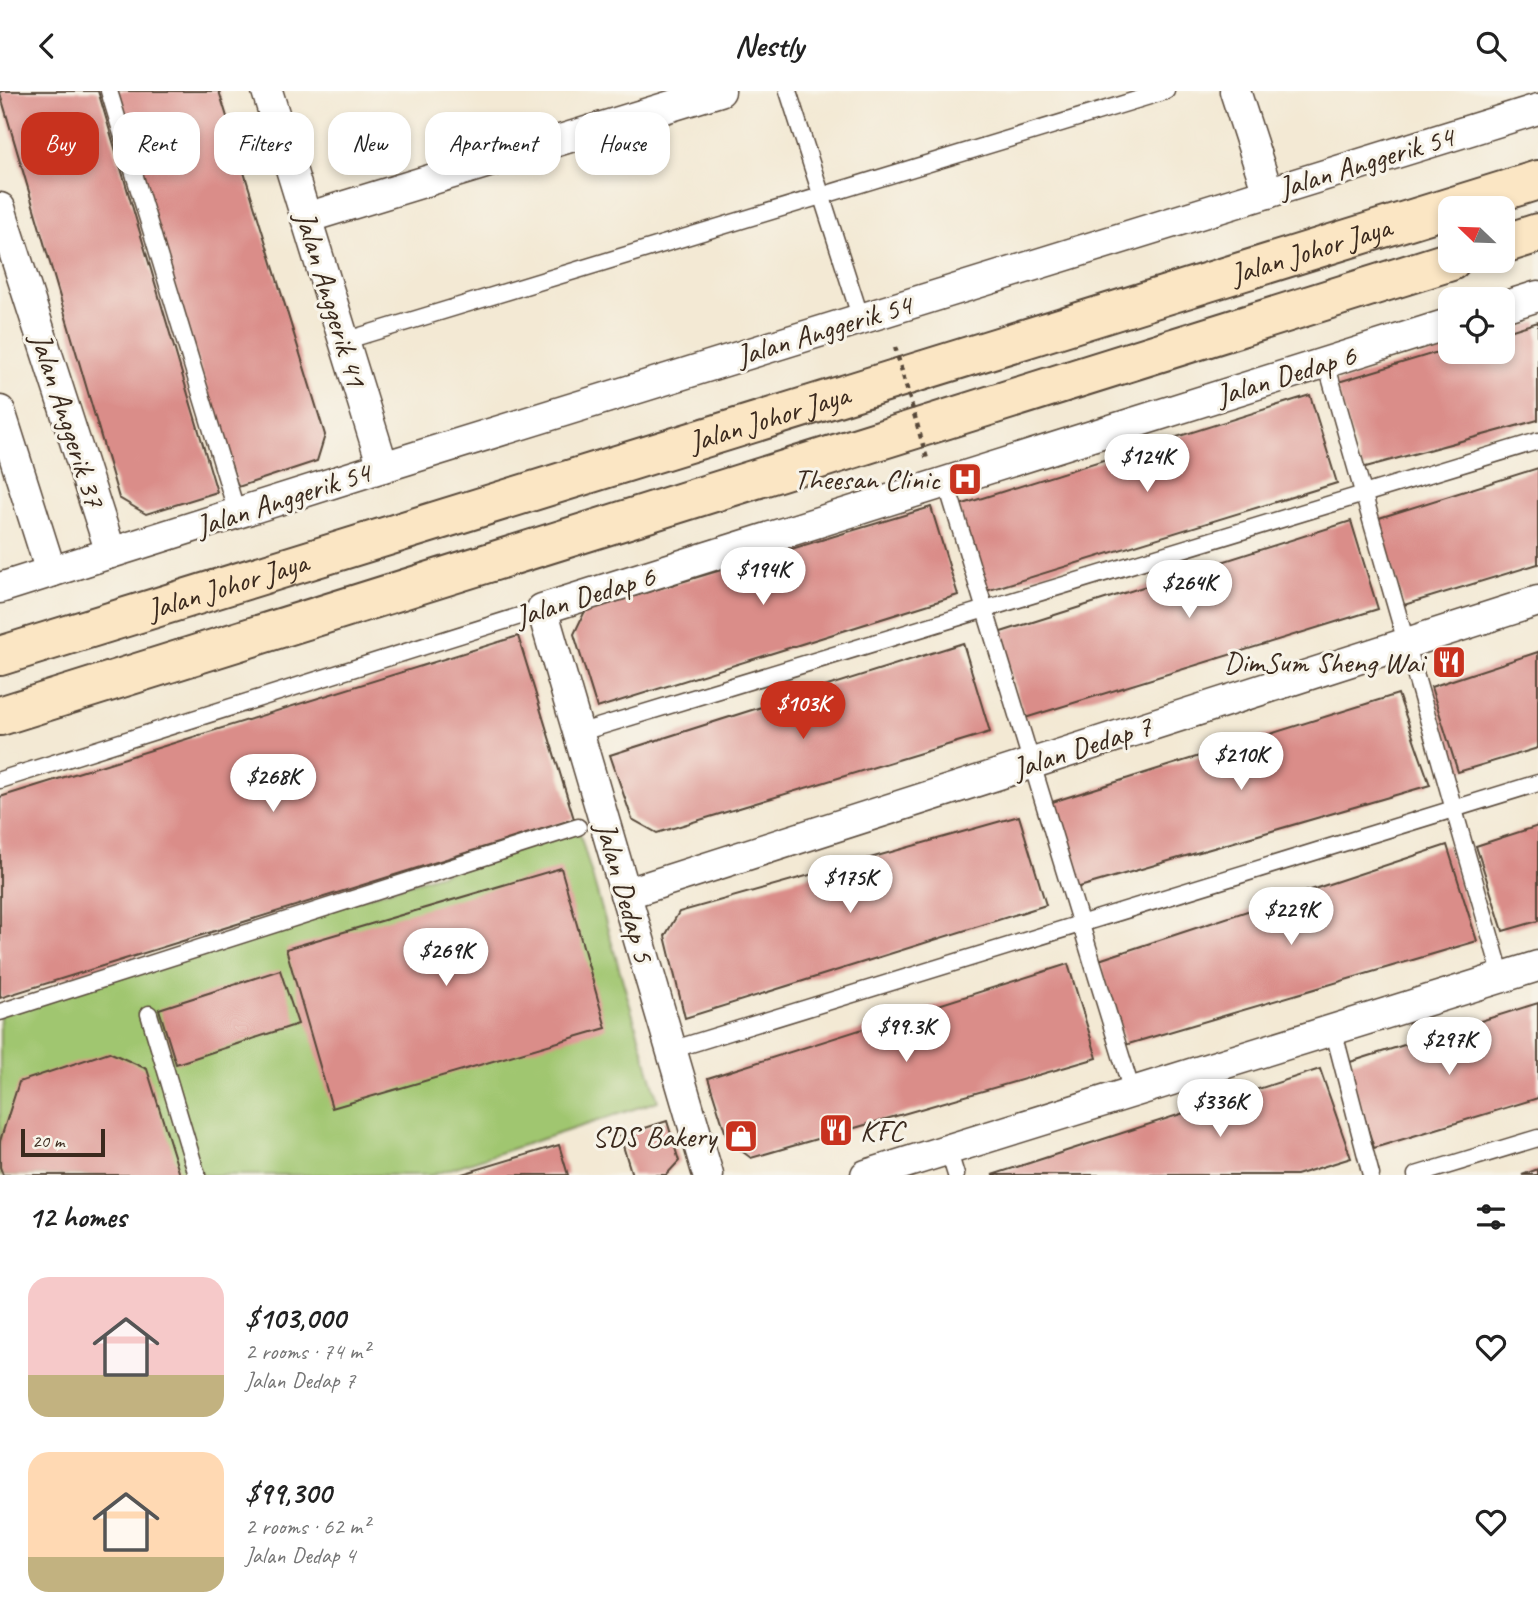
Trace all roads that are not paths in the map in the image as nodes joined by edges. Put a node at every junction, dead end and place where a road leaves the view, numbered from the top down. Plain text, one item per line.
1 (109, 91) edge
2 (267, 91) edge
3 (720, 91) edge
4 (788, 91) edge
5 (1166, 91) edge
6 (1235, 91) edge
7 (1538, 109) edge
8 (1538, 180) edge
9 (1268, 193) junction
10 (822, 196) junction
11 (0, 208) edge
12 (306, 218) junction
13 (1538, 233) edge
14 (1516, 240) edge
15 (1438, 265) edge
16 (1538, 296) edge
17 (1515, 303) edge
18 (861, 319) junction
19 (1438, 327) edge
20 (344, 341) junction
21 (1326, 363) junction
22 (0, 411) edge
23 (1538, 441) edge
24 (383, 467) junction
25 (946, 482) junction
26 (1363, 494) junction
27 (237, 513) junction
28 (111, 553) junction
29 (51, 572) junction
30 (0, 588) edge
31 (1538, 601) edge
32 (542, 609) junction
33 (985, 609) junction
34 (1406, 643) junction
35 (0, 656) edge
36 (0, 716) edge
37 (578, 733) junction
38 (1032, 764) junction
39 (0, 780) edge
40 (1538, 783) edge
41 (1453, 809) junction
42 (578, 827) dead end
43 (625, 894) junction
44 (1081, 923) junction
45 (1538, 966) edge
46 (1502, 977) junction
47 (0, 1012) edge
48 (149, 1014) dead end
49 (1333, 1029) junction
50 (671, 1050) junction
51 (1132, 1092) junction
52 (1538, 1137) edge
53 (952, 1162) edge
54 (197, 1175) edge
55 (708, 1175) edge
56 (866, 1175) edge
57 (1371, 1175) edge
58 (1416, 1175) edge

1 - 27 lane
2 - 12 street, Jalan Anggerik 41
3 - 12 street
4 - 10 lane
5 - 10 lane
6 - 9 street
7 - 9 street, Jalan Anggerik 54
8 - 35 main road, Jalan Johor Jaya
9 - 18 street, Jalan Anggerik 54
10 - 18 lane
10 - 20 lane
11 - 28 street, Jalan Anggerik 37
12 - 20 street, Jalan Anggerik 41
13 - 14 main road
15 - 36 main road, Jalan Johor Jaya
16 - 17 street
18 - 24 street, Jalan Anggerik 54
19 - 21 street, Jalan Dedap 6
20 - 24 street, Jalan Anggerik 41
21 - 25 street, Jalan Dedap 6
21 - 26 lane
22 - 29 street, Jalan Anggerik 37
23 - 26 lane
24 - 27 street, Jalan Anggerik 54
25 - 32 street, Jalan Dedap 6
25 - 33 lane
26 - 33 lane
26 - 34 lane
27 - 28 street, Jalan Anggerik 54
28 - 29 street, Jalan Anggerik 54
29 - 30 street, Jalan Anggerik 54
31 - 34 street, Jalan Dedap 7
32 - 37 street, Jalan Dedap 5
32 - 39 lane, Jalan Dedap 6
33 - 37 lane
33 - 38 lane
34 - 38 street, Jalan Dedap 7
34 - 41 lane
37 - 43 street, Jalan Dedap 5
38 - 43 street, Jalan Dedap 7
38 - 44 lane
40 - 41 lane
41 - 44 lane
41 - 46 lane
42 - 47 lane
43 - 50 street, Jalan Dedap 5
44 - 50 lane
44 - 51 lane
45 - 46 street
46 - 49 street
48 - 54 lane
49 - 51 street
49 - 57 lane
50 - 55 street, Jalan Dedap 5
51 - 53 street
52 - 58 lane
53 - 56 street

